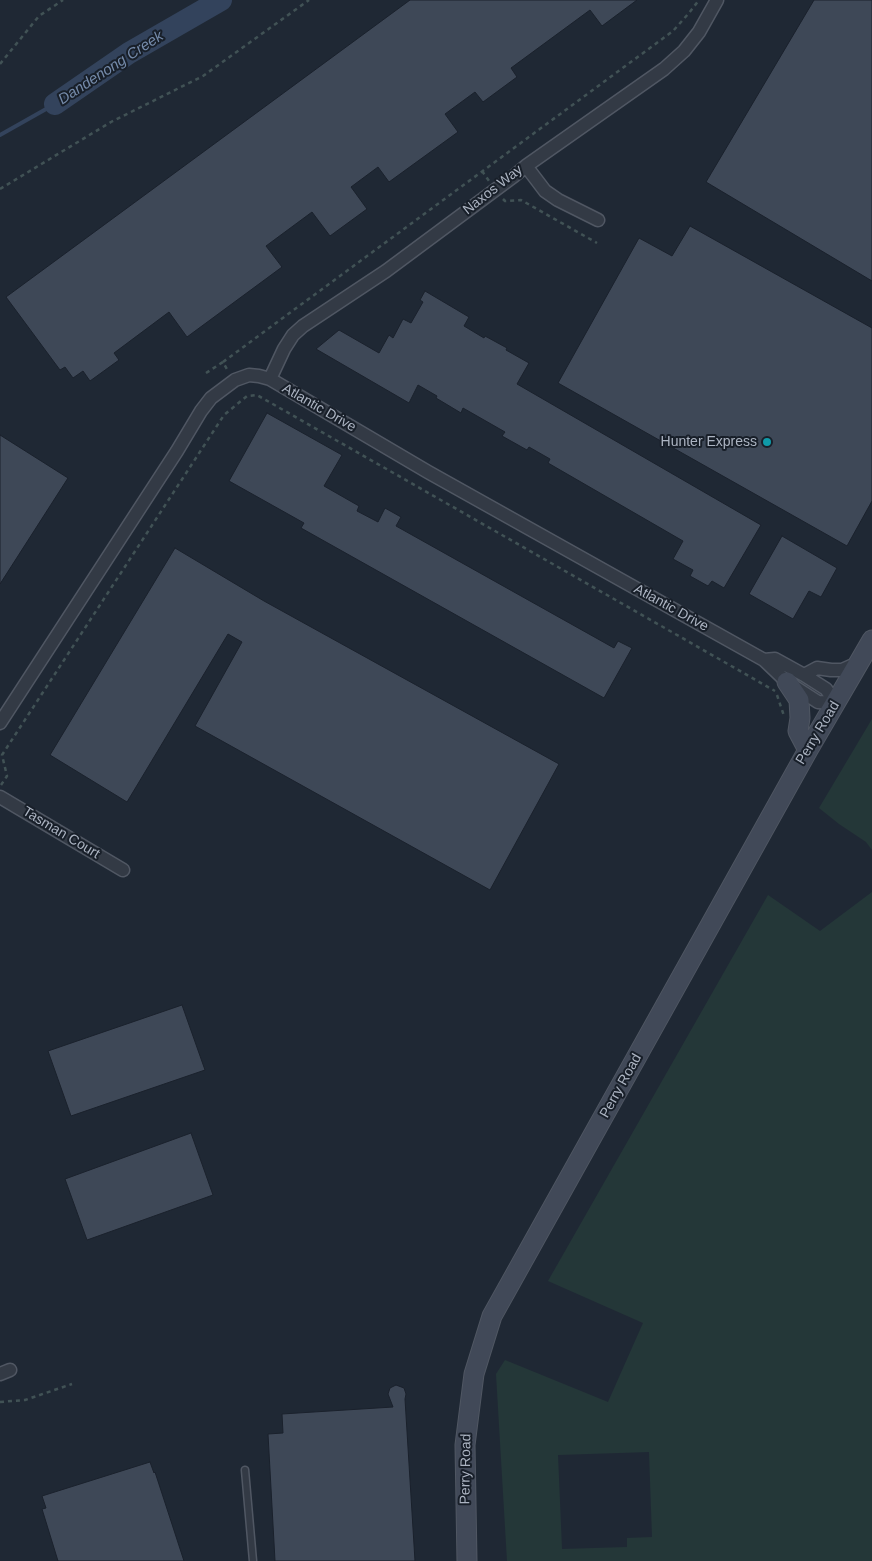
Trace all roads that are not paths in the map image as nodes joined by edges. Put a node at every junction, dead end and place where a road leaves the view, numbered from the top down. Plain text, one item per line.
1 (717, 0) edge
2 (526, 166) junction
3 (598, 220) dead end
4 (270, 379) junction
5 (872, 640) edge
6 (764, 660) junction
7 (860, 662) junction
8 (795, 679) junction
9 (836, 703) junction
10 (0, 723) edge
11 (808, 750) junction
12 (0, 797) edge
13 (122, 870) dead end
14 (245, 1470) dead end
15 (253, 1561) edge
16 (467, 1561) edge

1 - 2 street, Naxos Way
2 - 3 street
2 - 4 street, Naxos Way
4 - 6 street, Atlantic Drive
4 - 10 street, Atlantic Drive
5 - 7 main road, Perry Road
6 - 8 street, Atlantic Drive
6 - 8 street, Atlantic Drive
7 - 8 street
7 - 9 main road, Perry Road
8 - 9 street, Atlantic Drive
8 - 9 street, Atlantic Drive
8 - 11 main road
9 - 11 main road, Perry Road
11 - 16 main road, Perry Road
12 - 13 street, Tasman Court
14 - 15 lane

